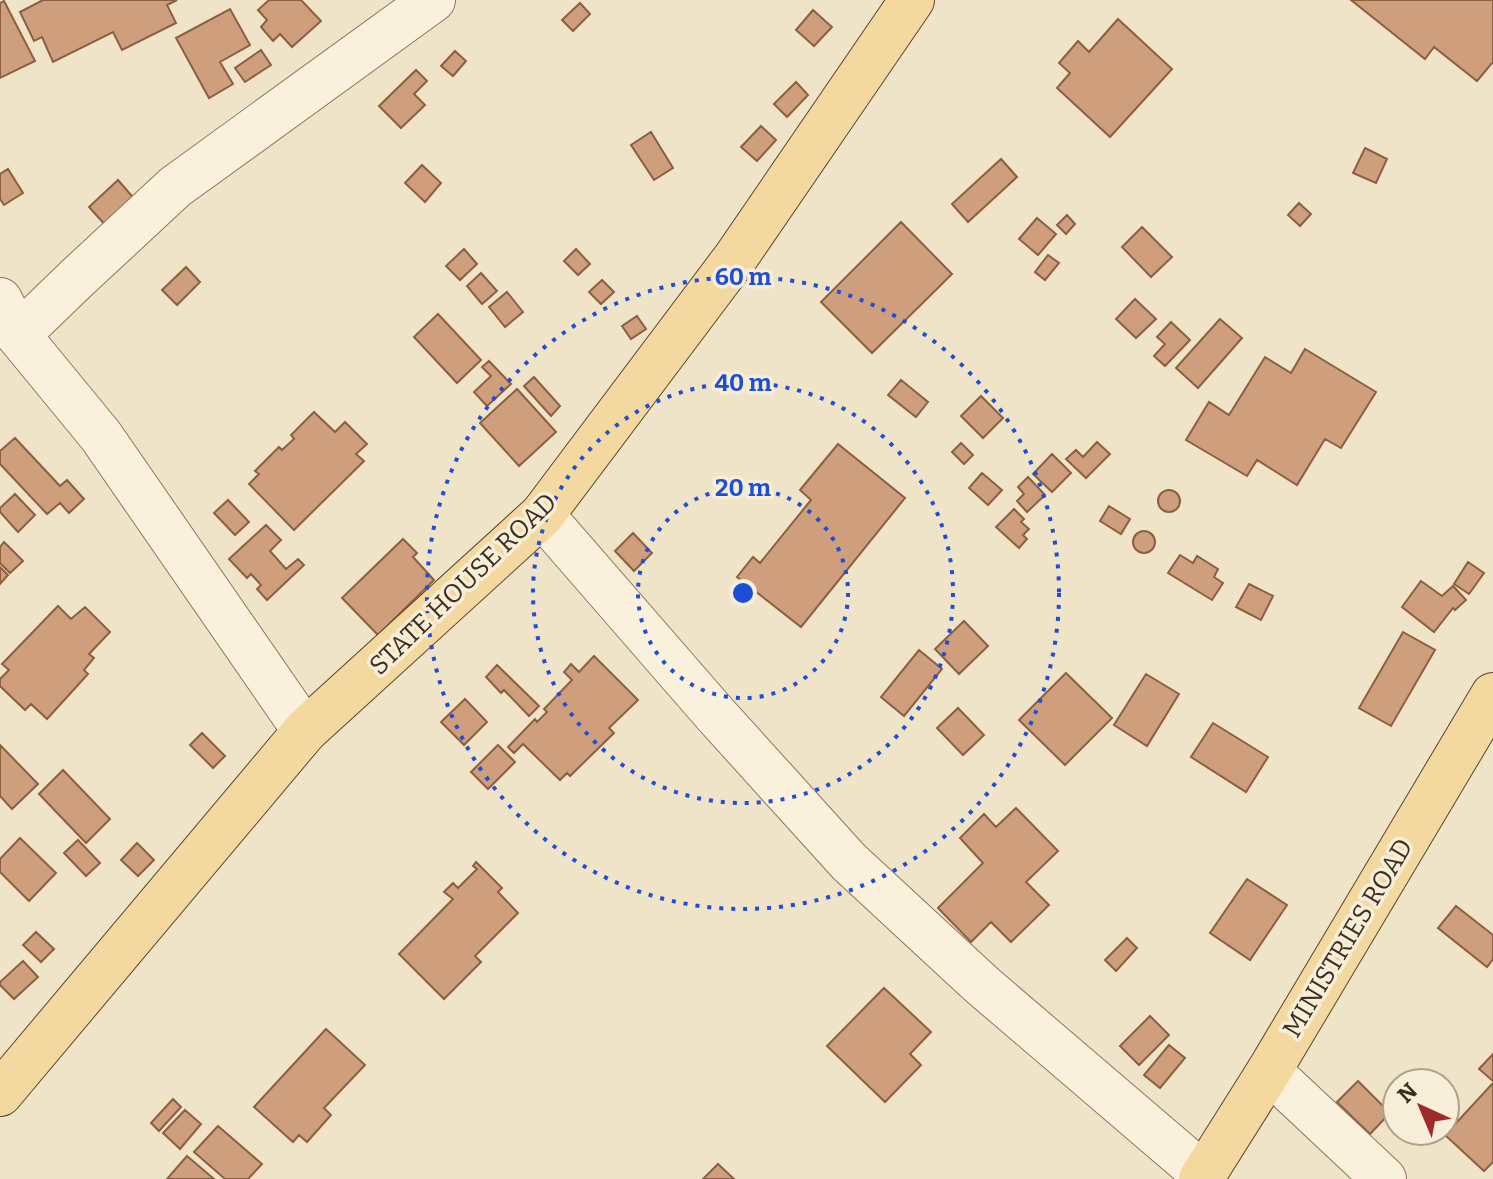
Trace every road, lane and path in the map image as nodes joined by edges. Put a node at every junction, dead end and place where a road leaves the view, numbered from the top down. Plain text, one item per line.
1 (433, 0) edge
2 (904, 3) edge
3 (9, 318) edge
4 (542, 515) junction
5 (1493, 695) edge
6 (305, 731) junction
7 (1269, 1071) junction
8 (0, 1094) edge
9 (1203, 1177) edge
10 (1384, 1179) edge

1 - 3 street
2 - 4 main road, STATE HOUSE ROAD
3 - 6 street
4 - 6 main road, STATE HOUSE ROAD
4 - 9 street
5 - 7 main road, MINISTRIES ROAD
6 - 8 main road, STATE HOUSE ROAD
7 - 9 main road, MINISTRIES ROAD
7 - 10 street

